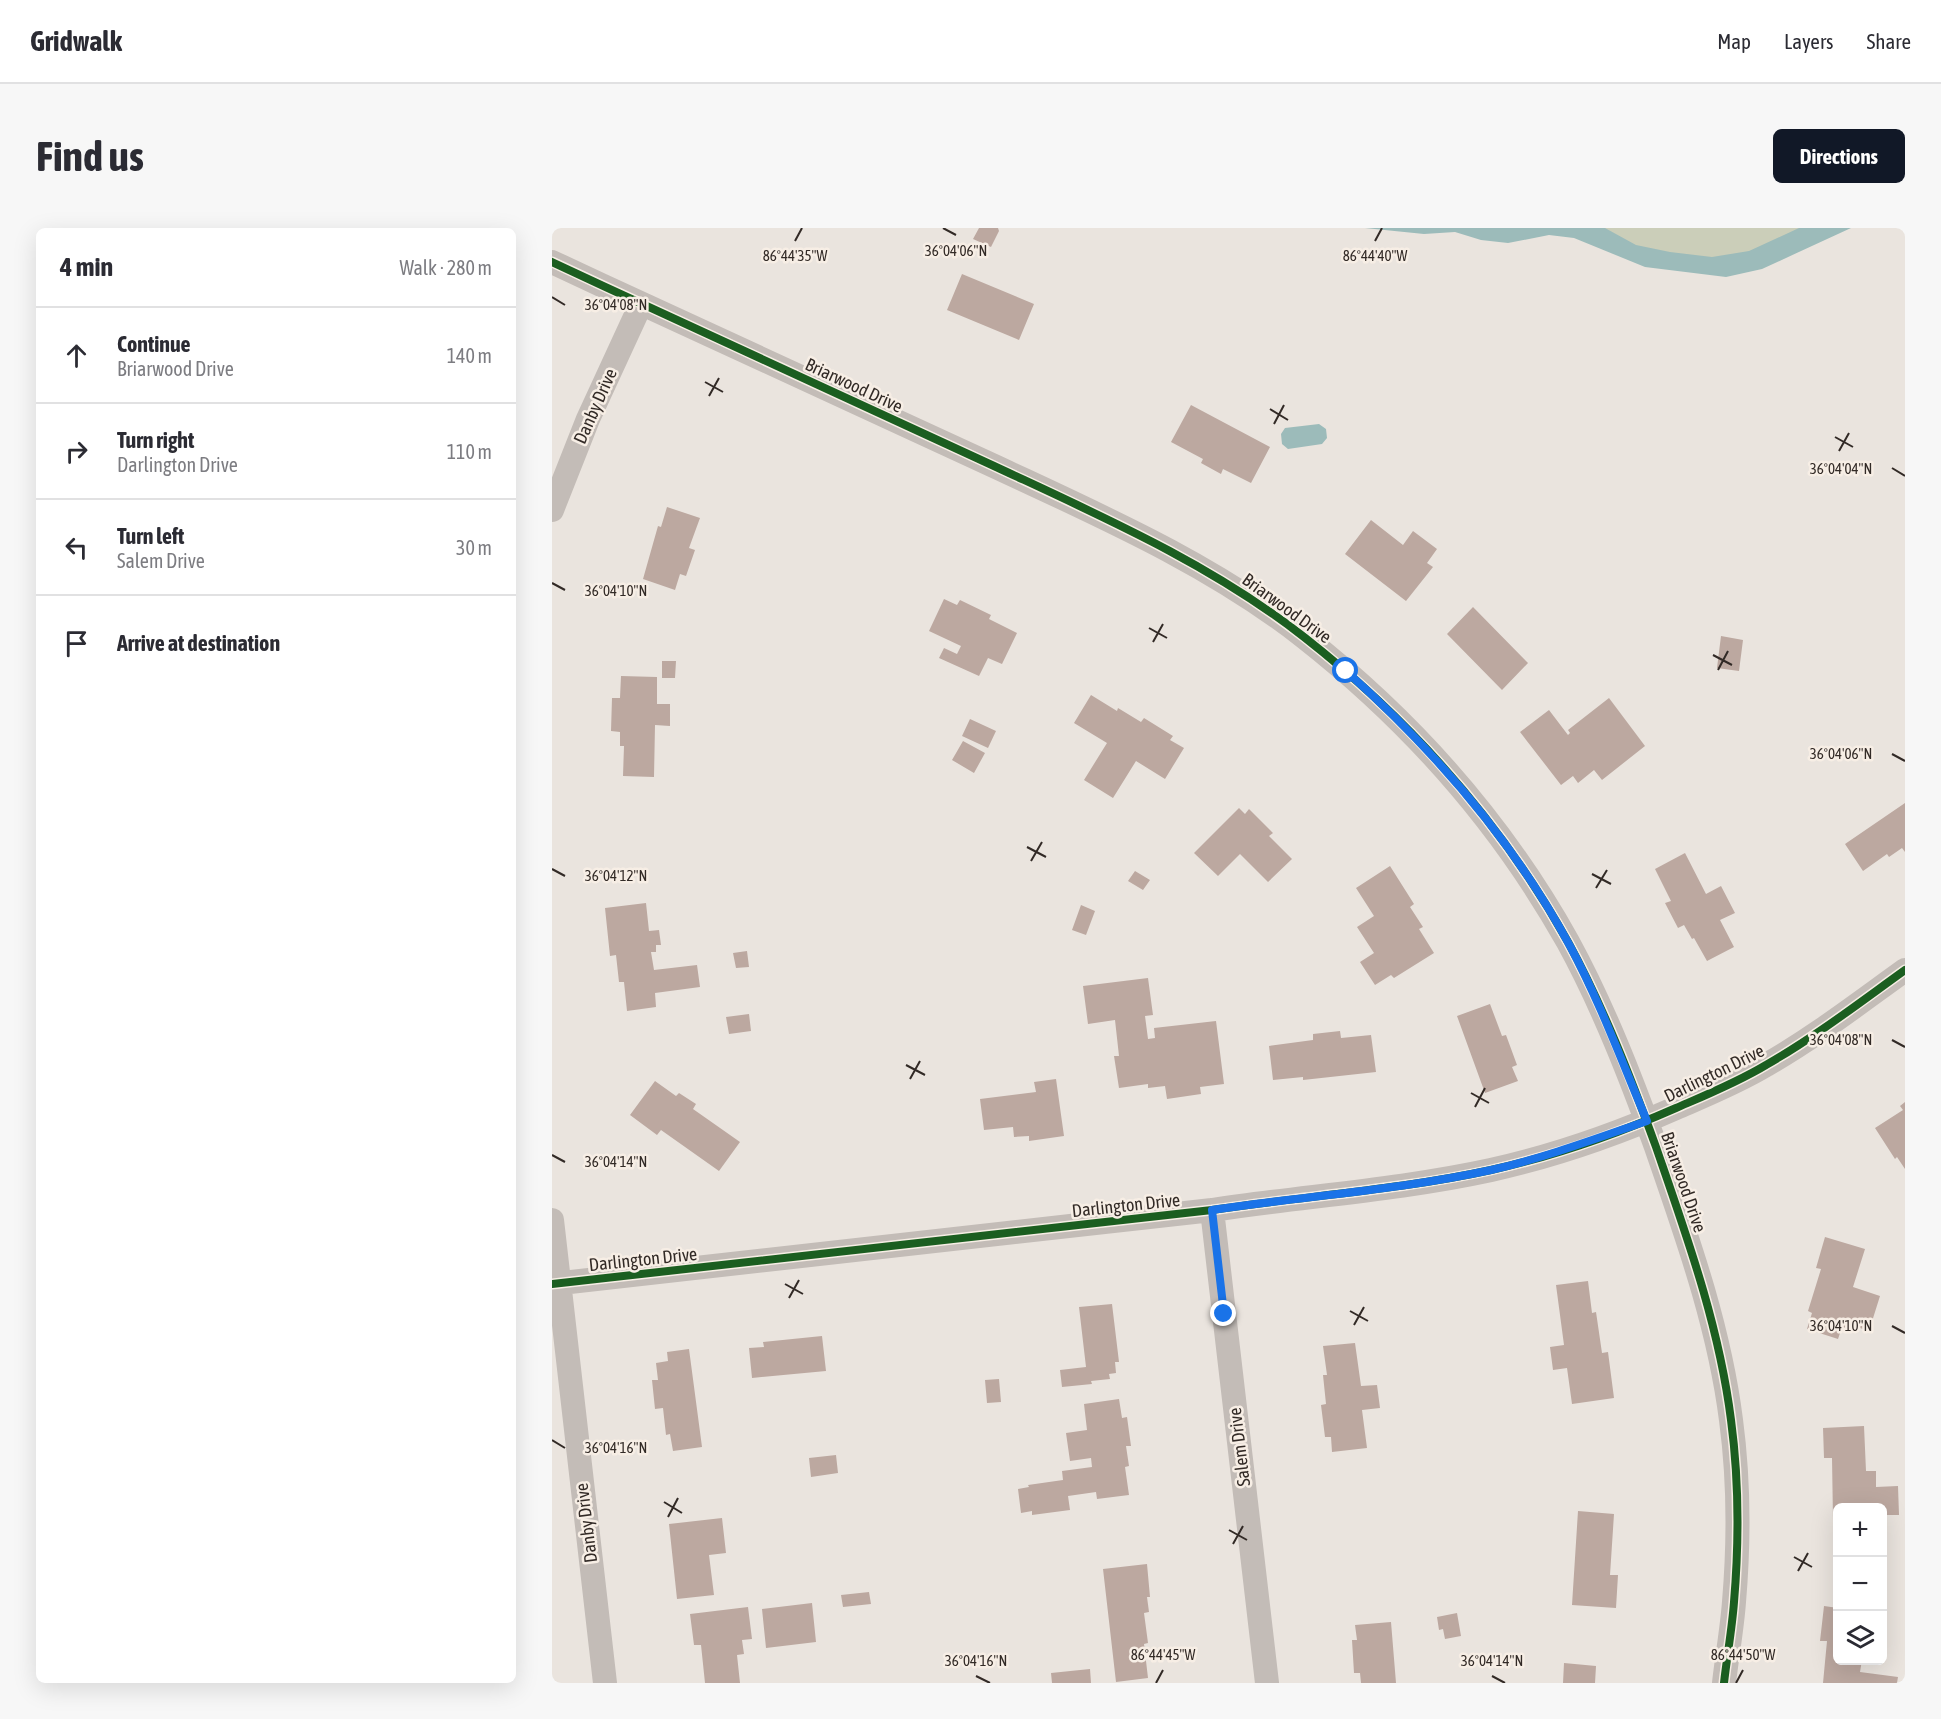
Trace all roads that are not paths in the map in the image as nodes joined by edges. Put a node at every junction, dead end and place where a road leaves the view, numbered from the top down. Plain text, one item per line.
1 (552, 262) edge
2 (640, 304) junction
3 (552, 510) edge
4 (1905, 970) edge
5 (1647, 1121) junction
6 (1212, 1210) junction
7 (552, 1220) edge
8 (555, 1284) edge
9 (605, 1683) edge
10 (1267, 1683) edge
11 (1724, 1683) edge

1 - 2 street, Briarwood Drive
2 - 3 street, Danby Drive
2 - 5 street, Briarwood Drive
4 - 5 street, Darlington Drive
5 - 6 street, Darlington Drive
5 - 11 street, Briarwood Drive
6 - 8 street, Darlington Drive
6 - 10 street, Salem Drive
7 - 8 street, Danby Drive
8 - 9 street, Danby Drive

